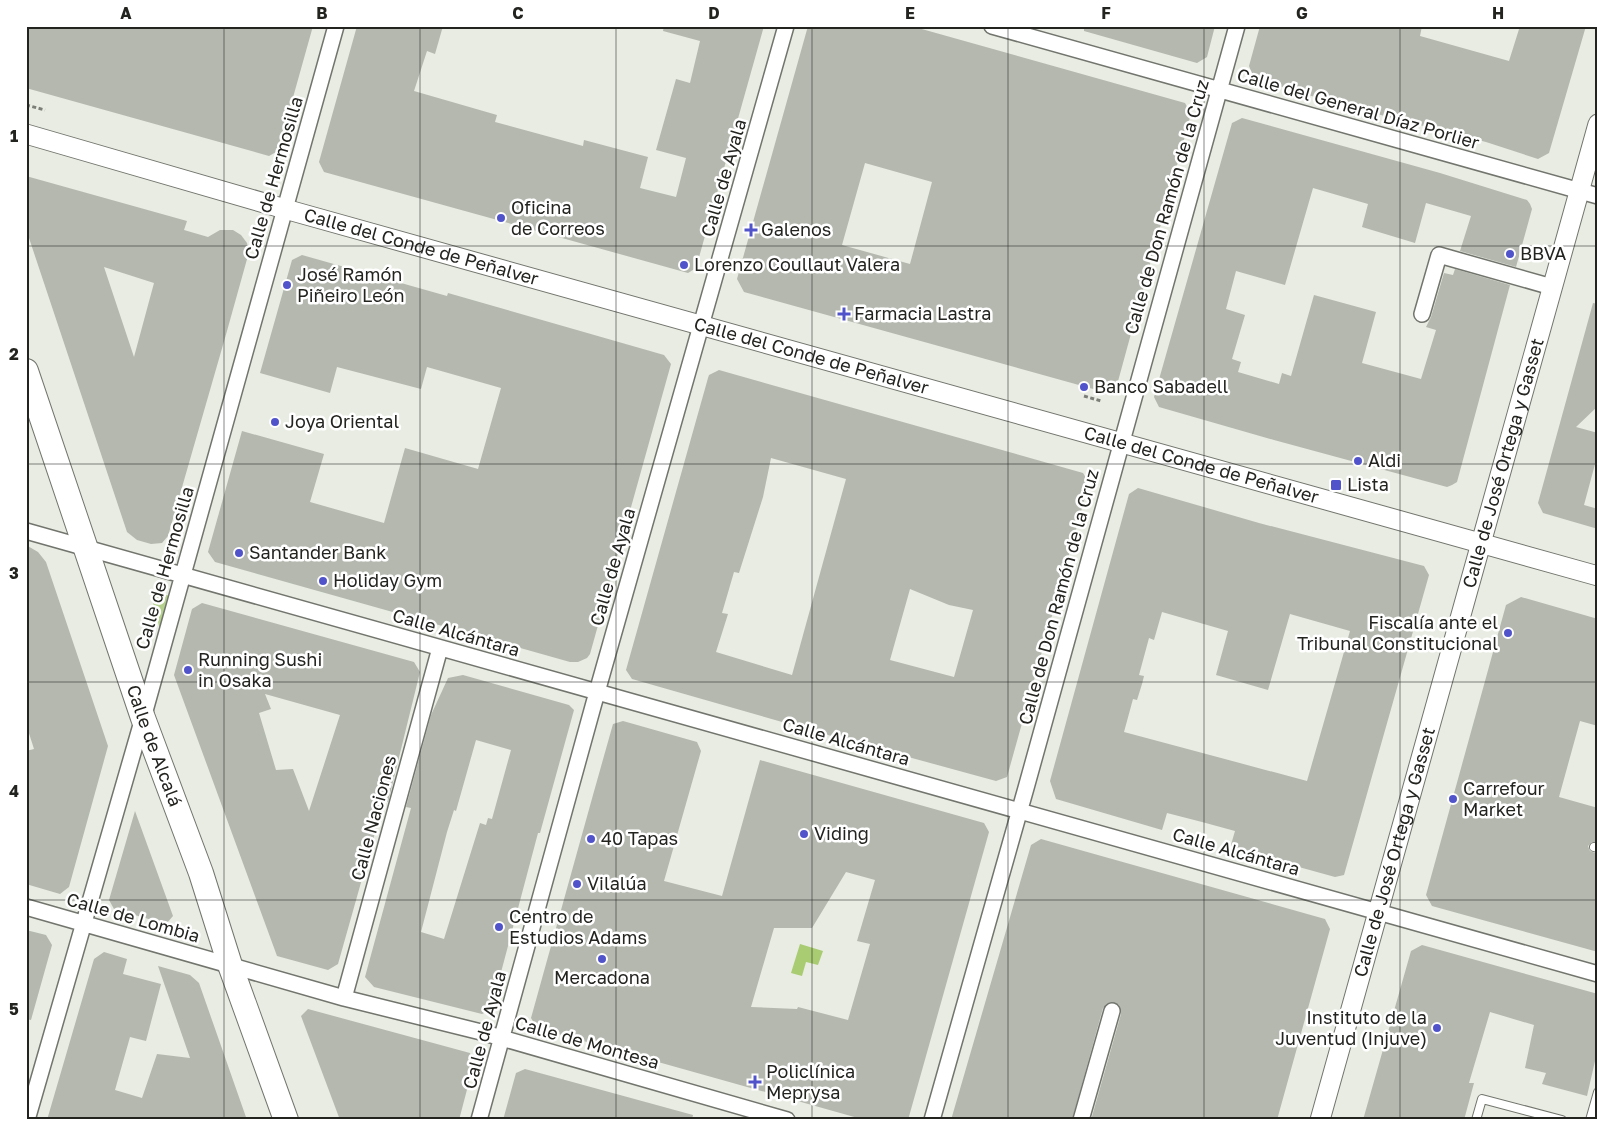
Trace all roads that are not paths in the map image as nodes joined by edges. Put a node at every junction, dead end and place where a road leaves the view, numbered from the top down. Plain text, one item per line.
1 (336, 26) edge
2 (786, 26) edge
3 (992, 26) edge
4 (1237, 26) edge
5 (1219, 90) junction
6 (1598, 124) edge
7 (26, 134) edge
8 (1579, 190) junction
9 (1598, 196) edge
10 (285, 209) junction
11 (1552, 287) junction
12 (1422, 314) dead end
13 (701, 325) junction
14 (26, 371) edge
15 (1121, 442) junction
16 (26, 531) edge
17 (1480, 543) junction
18 (84, 547) junction
19 (182, 575) junction
20 (1598, 576) edge
21 (440, 648) junction
22 (597, 692) junction
23 (143, 718) junction
24 (1020, 811) junction
25 (26, 907) edge
26 (1378, 912) junction
27 (84, 923) junction
28 (230, 965) junction
29 (1598, 974) edge
30 (344, 998) junction
31 (1112, 1011) dead end
32 (503, 1038) junction
33 (1598, 1092) edge
34 (27, 1120) edge
35 (286, 1120) edge
36 (479, 1120) edge
37 (787, 1120) edge
38 (932, 1120) edge
39 (1081, 1120) edge
40 (1320, 1120) edge
41 (1476, 1120) edge
42 (1562, 1120) edge
43 (1590, 1120) edge

1 - 10 street, Calle de Hermosilla
2 - 13 street, Calle de Ayala
3 - 5 street, Calle del General Díaz Porlier
4 - 5 street, Calle de Don Ramón de la Cruz
5 - 8 street, Calle del General Díaz Porlier
5 - 15 street, Calle de Don Ramón de la Cruz
6 - 8 street, Calle de José Ortega y Gasset
7 - 10 street, Calle del Conde de Peñalver
8 - 9 street, Calle del General Díaz Porlier
8 - 11 street, Calle de José Ortega y Gasset
10 - 13 street, Calle del Conde de Peñalver
10 - 19 street, Calle de Hermosilla
11 - 12 street
11 - 17 street, Calle de José Ortega y Gasset
13 - 15 street, Calle del Conde de Peñalver
13 - 22 street, Calle de Ayala
14 - 18 main road, Calle de Alcalá
15 - 17 street, Calle del Conde de Peñalver
15 - 24 street, Calle de Don Ramón de la Cruz
16 - 18 street, Calle Alcántara
17 - 20 street, Calle del Conde de Peñalver
17 - 26 street, Calle de José Ortega y Gasset
18 - 19 street, Calle Alcántara
18 - 23 main road, Calle de Alcalá
19 - 21 street, Calle Alcántara
19 - 23 street, Calle de Hermosilla
21 - 22 street, Calle Alcántara
21 - 30 street, Calle Naciones
22 - 24 street, Calle Alcántara
22 - 32 street, Calle de Ayala
23 - 27 street, Calle de Hermosilla
23 - 28 main road, Calle de Alcalá
24 - 26 street, Calle Alcántara
24 - 38 street, Calle de Don Ramón de la Cruz
25 - 27 street, Calle de Lombia
26 - 29 street, Calle Alcántara
26 - 40 street, Calle de José Ortega y Gasset
27 - 28 street, Calle de Lombia
27 - 34 street, Calle de Hermosilla
28 - 30 street, Calle de Montesa
28 - 35 main road, Calle de Alcalá
30 - 32 street, Calle de Montesa
31 - 39 street
32 - 36 street, Calle de Ayala
32 - 37 street, Calle de Montesa
33 - 43 lane
41 - 42 lane

